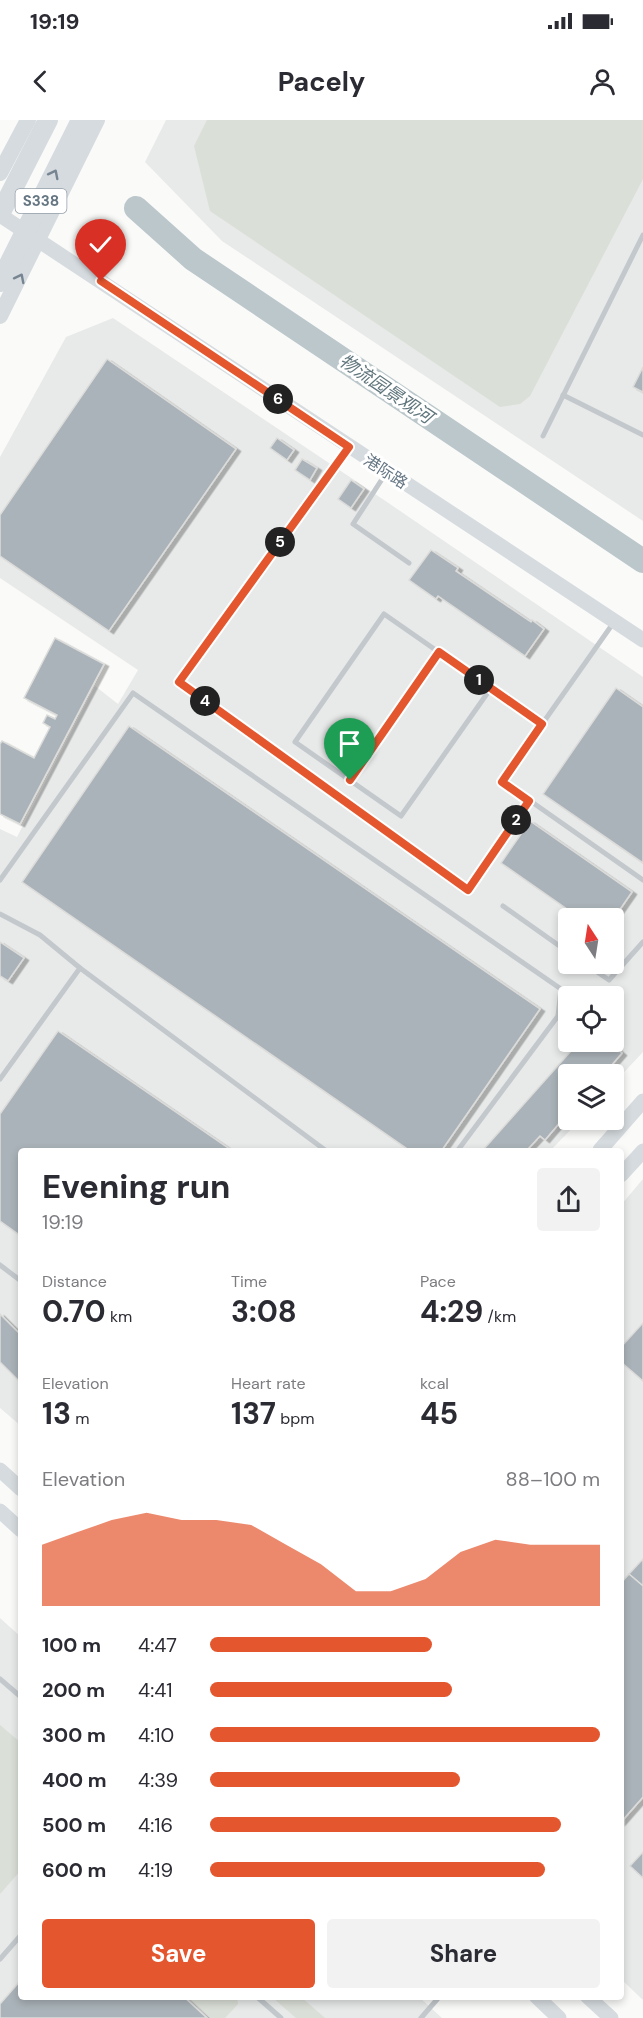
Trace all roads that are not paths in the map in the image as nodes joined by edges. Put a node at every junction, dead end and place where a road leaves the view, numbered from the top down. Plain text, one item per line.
1 (28, 120) edge
2 (48, 120) edge
3 (81, 120) edge
4 (97, 120) edge
5 (0, 173) edge
6 (0, 215) edge
7 (643, 235) edge
8 (39, 240) junction
9 (0, 282) edge
10 (0, 316) edge
11 (563, 395) junction
12 (643, 435) edge
13 (543, 436) dead end
14 (349, 447) junction
15 (387, 471) junction
16 (409, 563) dead end
17 (614, 621) junction
18 (643, 640) edge
19 (439, 652) junction
20 (491, 688) junction
21 (542, 724) junction
22 (350, 780) junction
23 (529, 801) junction
24 (0, 880) edge
25 (643, 880) edge
26 (503, 906) dead end
27 (0, 914) edge
28 (643, 942) edge
29 (558, 945) edge
30 (624, 963) edge
31 (80, 968) junction
32 (600, 974) edge
33 (614, 974) edge
34 (0, 1079) edge
35 (643, 1101) edge
36 (321, 1148) edge
37 (459, 1148) edge
38 (602, 1148) edge
39 (643, 1151) edge
40 (624, 1172) edge
41 (0, 1266) edge
42 (18, 1279) edge
43 (0, 1470) edge
44 (18, 1485) edge
45 (0, 1511) edge
46 (18, 1527) edge
47 (0, 1678) edge
48 (18, 1694) edge
49 (18, 1938) edge
50 (0, 1959) edge
51 (261, 2000) edge
52 (437, 2000) edge
53 (540, 2000) edge
54 (591, 2000) edge
55 (281, 2018) edge
56 (421, 2018) edge
57 (559, 2018) edge
58 (611, 2018) edge

1 - 5 main road, S338
2 - 6 highway, S338
9 -> 3 highway, S338
4 - 8 main road, S338
6 - 8 street, 港际路
7 - 11 lane
10 -> 8 main road
8 - 14 street, 港际路
11 - 12 lane
11 - 13 lane
14 - 15 street, 港际路
14 - 23 lane
15 - 16 lane
15 - 17 street, 港际路
17 - 18 street, 港际路
17 - 21 lane
19 - 20 lane
19 - 22 lane
19 - 22 lane
20 - 21 lane
20 - 22 lane
21 - 23 lane
23 - 25 lane
24 - 37 lane
26 - 29 lane
27 - 31 lane
28 - 30 lane
31 - 34 lane
31 - 36 lane
32 - 33 lane
35 - 38 street
39 - 40 street
41 - 42 lane
43 - 44 street
45 - 46 street
47 - 48 lane
49 - 50 lane
51 - 55 lane
52 - 56 lane
53 - 57 street
54 - 58 street

